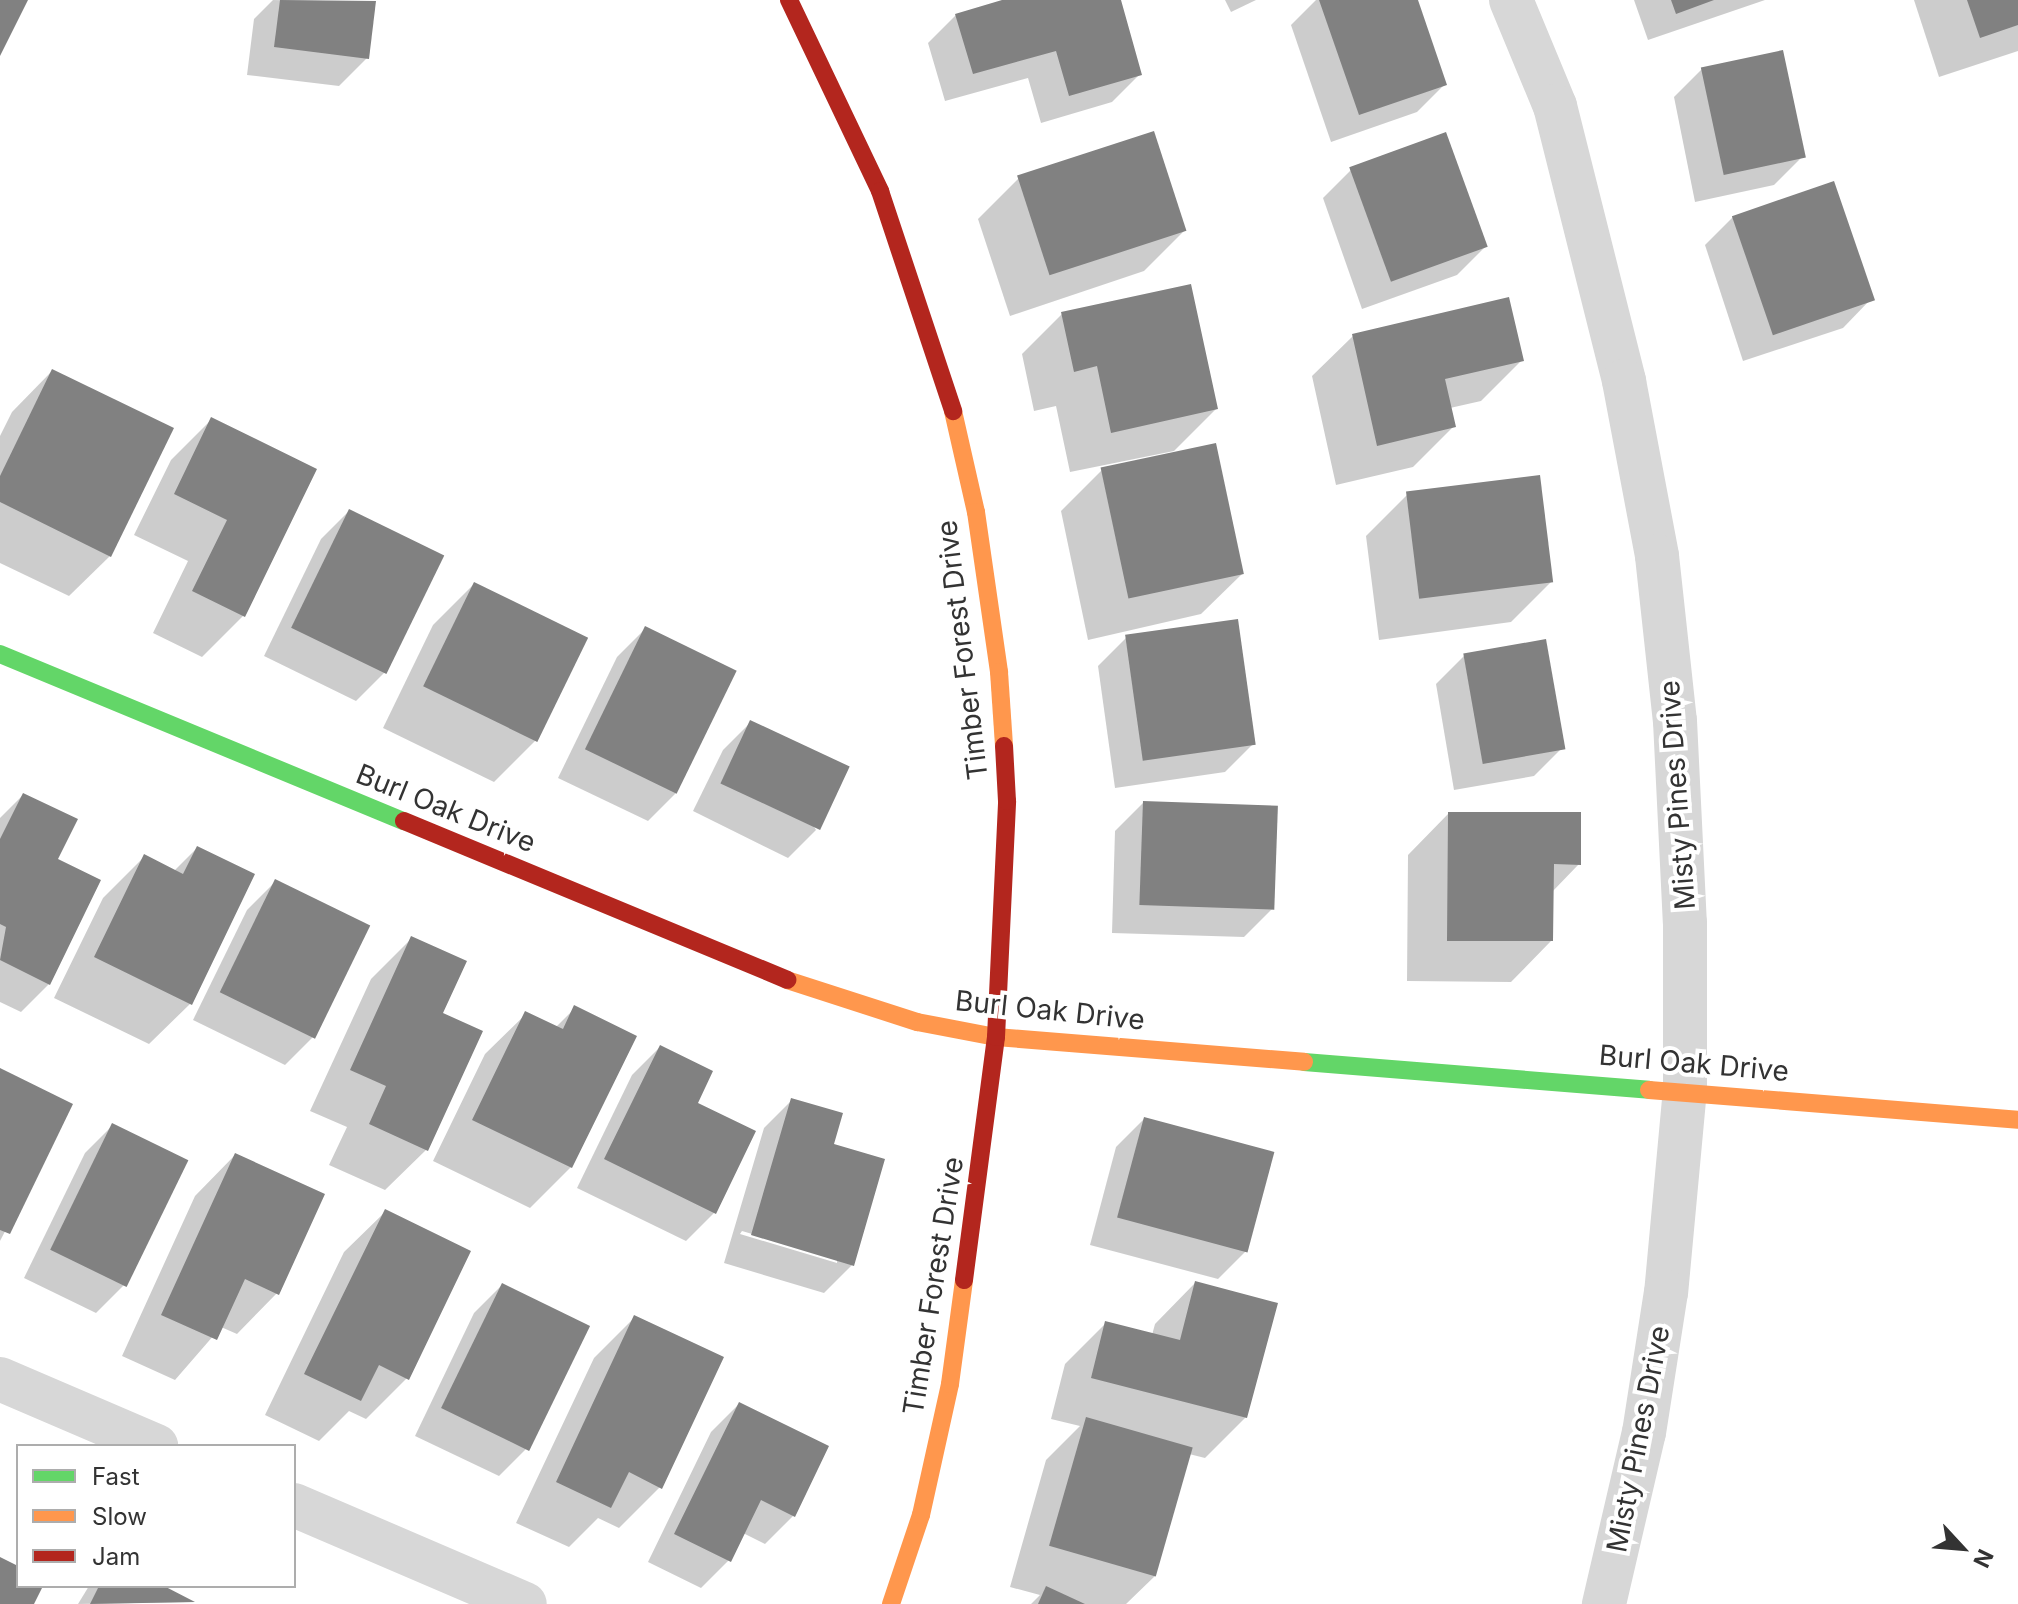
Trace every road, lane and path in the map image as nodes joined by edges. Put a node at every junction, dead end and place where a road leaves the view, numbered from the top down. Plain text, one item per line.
1 (789, 0) edge
2 (1511, 0) edge
3 (0, 654) edge
4 (996, 1037) junction
5 (1685, 1089) junction
6 (2018, 1120) edge
7 (0, 1379) edge
8 (151, 1444) edge
9 (296, 1506) edge
10 (525, 1604) edge
11 (891, 1604) edge
12 (1604, 1604) edge

1 - 4 street, Timber Forest Drive
2 - 5 street, Misty Pines Drive
3 - 4 street, Burl Oak Drive
4 - 5 street, Burl Oak Drive
4 - 11 street, Timber Forest Drive
5 - 6 street, Burl Oak Drive
5 - 12 street, Misty Pines Drive
7 - 8 street
9 - 10 street

